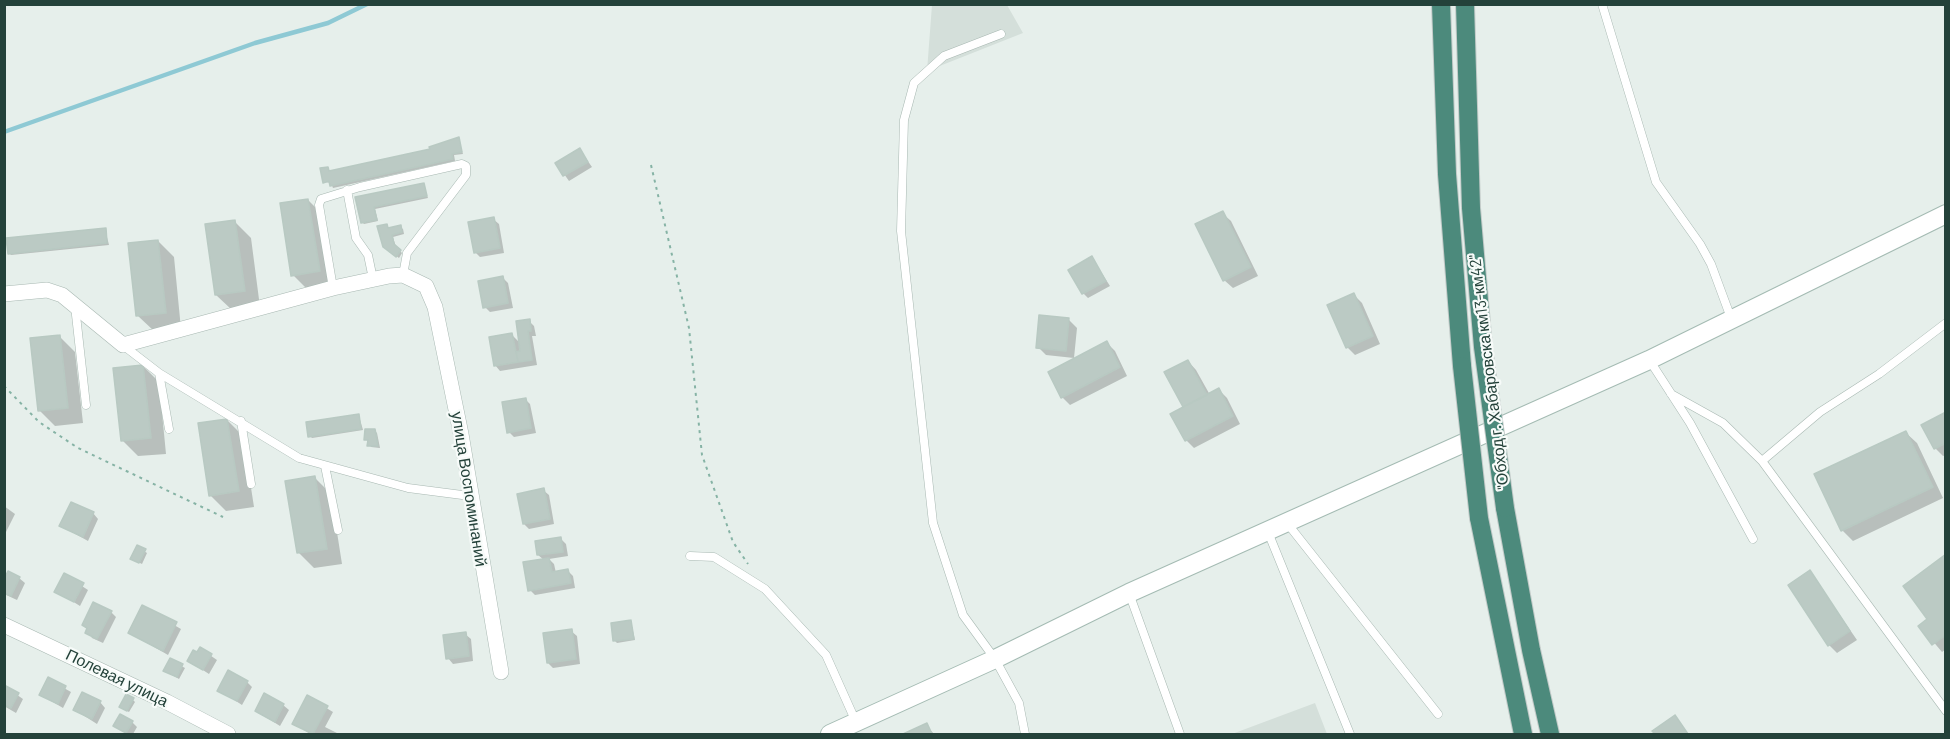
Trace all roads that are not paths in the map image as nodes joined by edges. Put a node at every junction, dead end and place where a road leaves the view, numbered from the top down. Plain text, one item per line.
1 (1441, 4) edge
2 (1465, 4) edge
3 (1602, 4) edge
4 (1001, 34) dead end
5 (347, 190) junction
6 (1946, 214) edge
7 (403, 275) junction
8 (373, 279) junction
9 (333, 288) junction
10 (4, 294) edge
11 (74, 305) junction
12 (1731, 320) junction
13 (1946, 323) edge
14 (123, 345) junction
15 (1649, 360) junction
16 (159, 373) junction
17 (1671, 394) junction
18 (86, 405) dead end
19 (241, 421) junction
20 (169, 429) dead end
21 (1762, 461) junction
22 (325, 466) junction
23 (251, 484) dead end
24 (470, 496) junction
25 (1287, 523) junction
26 (338, 530) dead end
27 (1267, 531) junction
28 (1753, 539) dead end
29 (690, 556) dead end
30 (1129, 593) junction
31 (4, 625) edge
32 (995, 659) junction
33 (501, 672) dead end
34 (1946, 711) edge
35 (1438, 714) dead end
36 (856, 722) junction
37 (228, 735) edge
38 (830, 735) edge
39 (1025, 735) edge
40 (1180, 735) edge
41 (1350, 735) edge
42 (1523, 735) edge
43 (1550, 735) edge

1 - 42 highway, "Обход г. Хабаровска км13-км42", bridge
2 - 43 highway, "Обход г. Хабаровска км13-км42", bridge
3 - 12 lane
4 - 32 lane
5 - 7 lane
5 - 8 lane
5 - 9 lane
6 - 12 main road
7 - 8 street
7 - 24 street, улица Воспоминаний
8 - 9 street
9 - 14 street
10 - 11 street
11 - 14 street
11 - 18 lane
12 - 15 main road
13 - 21 lane
14 - 16 lane
15 - 17 lane
15 - 25 main road
16 - 19 lane
16 - 20 lane
17 - 21 lane
17 - 28 lane
19 - 22 lane
19 - 23 lane
21 - 34 lane
22 - 24 lane
22 - 26 lane
24 - 33 street, улица Воспоминаний
25 - 27 main road
25 - 35 lane
27 - 30 main road
27 - 41 lane
29 - 36 lane
30 - 32 main road
30 - 40 lane
31 - 37 street, Полевая улица
32 - 36 main road
32 - 39 lane
36 - 38 main road

